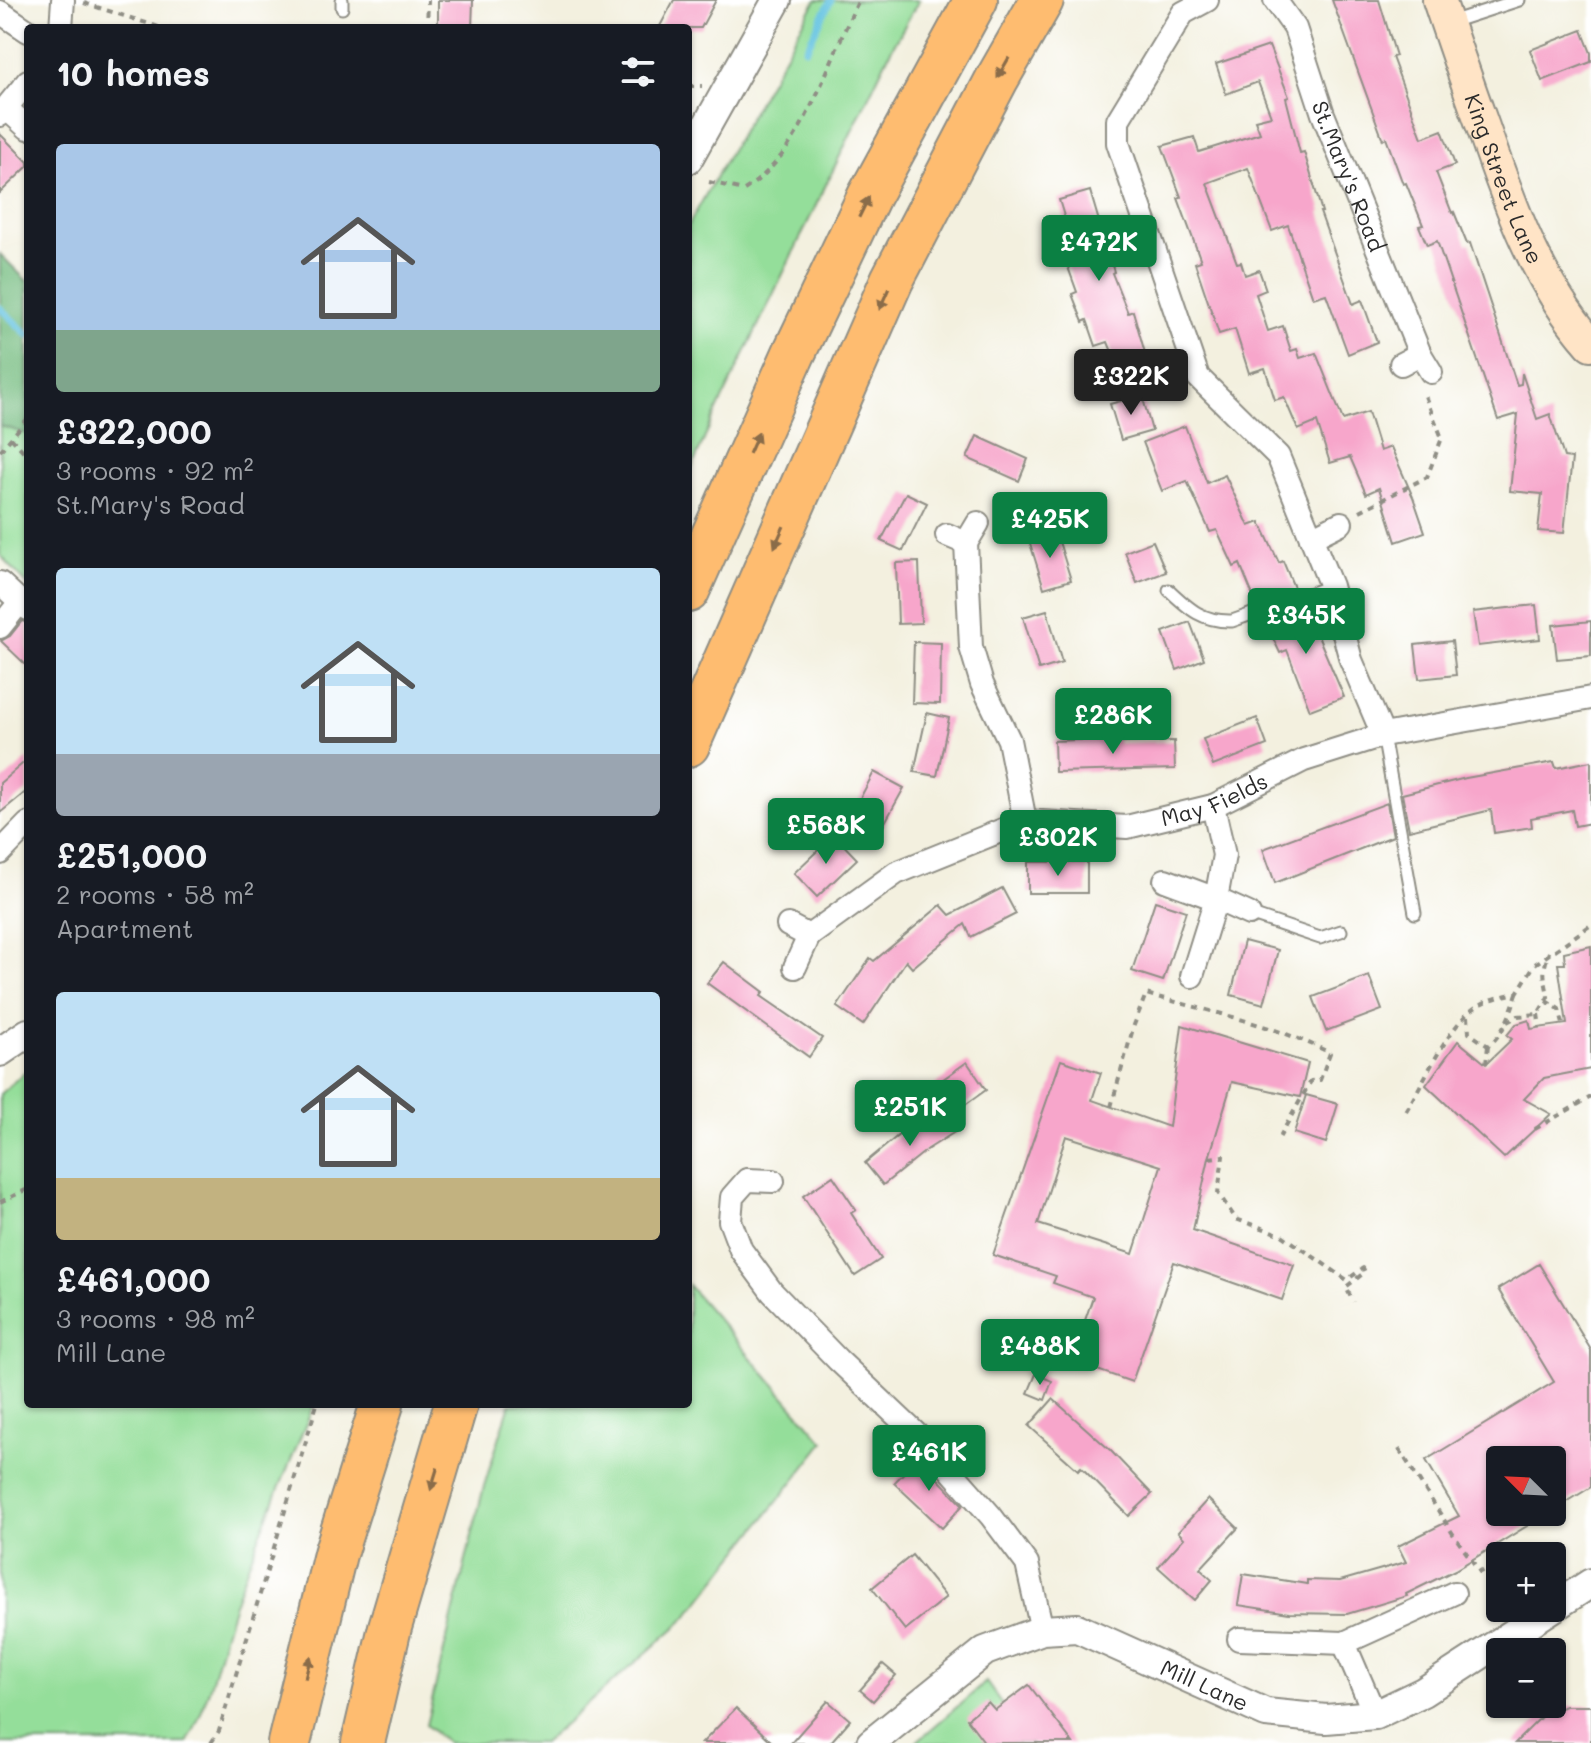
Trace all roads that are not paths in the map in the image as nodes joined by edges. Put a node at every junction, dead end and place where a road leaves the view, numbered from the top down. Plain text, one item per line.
1 (63, 0) edge
2 (777, 0) edge
3 (976, 0) edge
4 (1042, 0) edge
5 (1207, 0) edge
6 (1275, 0) edge
7 (1519, 0) edge
8 (0, 12) edge
9 (1443, 12) edge
10 (61, 24) edge
11 (24, 28) edge
12 (24, 86) edge
13 (3, 111) edge
14 (24, 125) edge
15 (692, 152) edge
16 (1591, 344) edge
17 (1417, 364) road end
18 (978, 523) dead end
19 (1341, 523) road end
20 (1311, 538) junction
21 (692, 582) edge
22 (0, 583) edge
23 (1331, 586) junction
24 (1169, 590) dead end
25 (24, 605) edge
26 (0, 627) edge
27 (1591, 698) edge
28 (1383, 735) junction
29 (692, 736) edge
30 (1213, 806) junction
31 (1025, 821) junction
32 (24, 828) edge
33 (0, 853) edge
34 (1165, 880) dead end
35 (1216, 899) junction
36 (1415, 913) dead end
37 (1249, 914) joint
38 (788, 925) dead end
39 (1341, 931) dead end
40 (809, 936) junction
41 (795, 967) dead end
42 (1192, 976) dead end
43 (24, 1036) edge
44 (0, 1052) edge
45 (773, 1181) dead end
46 (381, 1408) edge
47 (455, 1408) edge
48 (1591, 1583) edge
49 (1454, 1593) dead end
50 (1042, 1630) junction
51 (1239, 1639) dead end
52 (1344, 1643) junction
53 (1375, 1715) junction
54 (289, 1743) edge
55 (363, 1743) edge
56 (871, 1743) edge

1 - 10 street
2 - 15 street
21 -> 3 highway
4 -> 29 highway
5 - 20 street
6 - 17 street, St.Mary's Road
7 - 9 lane
8 - 11 street
9 - 16 main road, King Street Lane
12 - 13 street
13 - 14 street
18 - 31 street
19 - 20 street
20 - 23 street
22 - 25 street
23 - 24 lane
23 - 28 street
25 - 26 street
27 - 28 street, May Fields
28 - 30 street, May Fields
28 - 36 lane
30 - 31 street, May Fields
30 - 35 street
31 - 40 street, May Fields
32 - 33 street
34 - 35 street
35 - 37 street
35 - 42 street
37 - 39 lane
38 - 40 street
40 - 41 street, May Fields
43 - 44 street
45 - 50 street
54 -> 46 highway
47 -> 55 highway
48 - 53 street, Mill Lane
49 - 52 street
50 - 53 street, Mill Lane
50 - 56 street, Mill Lane
51 - 52 street
52 - 53 street

